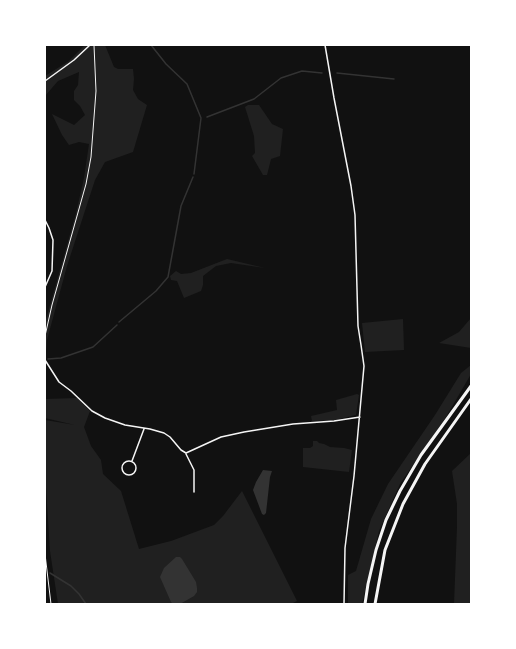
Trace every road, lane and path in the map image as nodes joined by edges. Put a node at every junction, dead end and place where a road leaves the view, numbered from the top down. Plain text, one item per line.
1 (326, 45) edge
2 (93, 46) edge
3 (45, 81) edge
4 (45, 220) edge
5 (45, 287) edge
6 (45, 336) edge
7 (45, 360) edge
8 (471, 386) edge
9 (471, 399) edge
10 (360, 417) junction
11 (144, 428) junction
12 (186, 453) junction
13 (132, 461) junction
14 (194, 492) dead end
15 (45, 554) edge
16 (51, 604) edge
17 (344, 604) edge
18 (366, 604) edge
19 (375, 604) edge

1 - 10 street
2 - 3 street
2 - 6 path
4 - 5 street
7 - 11 street
8 - 18 highway
9 - 19 highway
10 - 12 street
10 - 17 street
11 - 12 street
11 - 13 street
12 - 14 street
13 - 13 street
15 - 16 path

